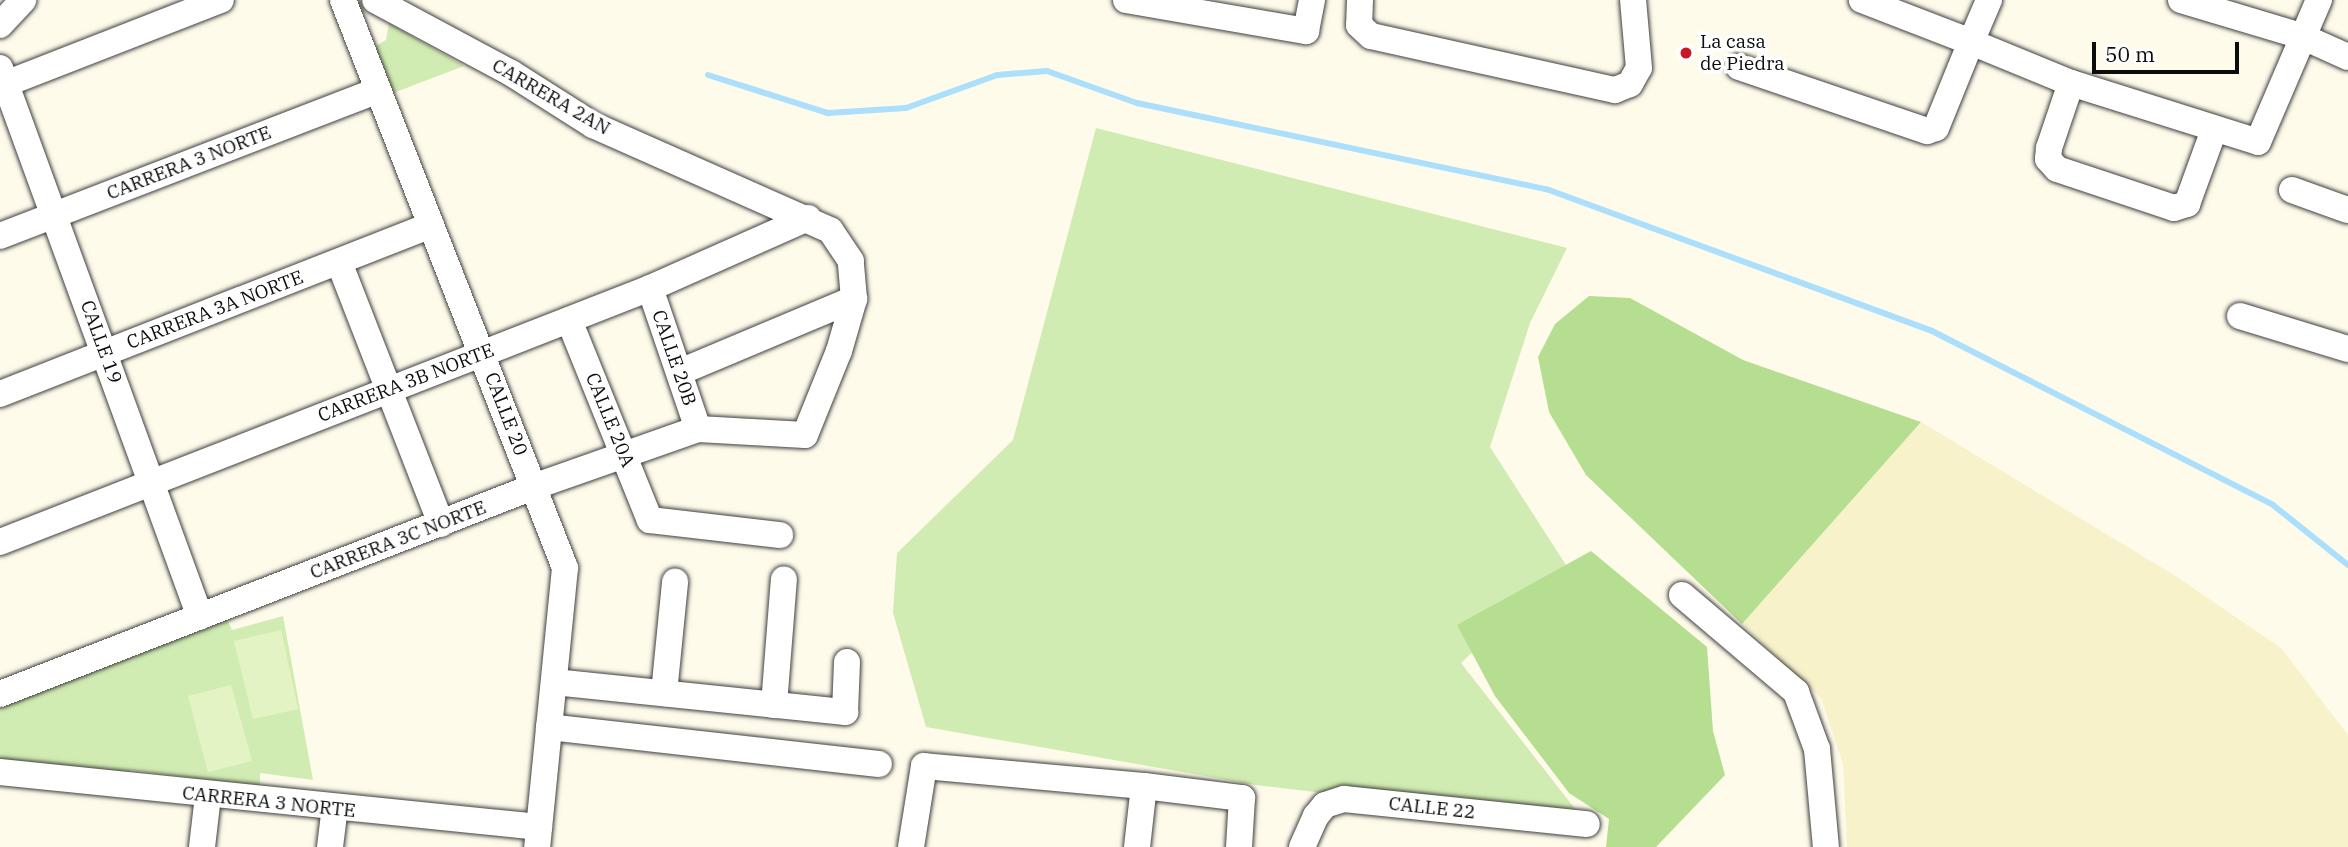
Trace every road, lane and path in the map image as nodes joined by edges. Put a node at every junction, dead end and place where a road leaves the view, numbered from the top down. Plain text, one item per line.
1 (23, 0) edge
2 (220, 0) edge
3 (343, 0) edge
4 (375, 0) edge
5 (1126, 0) edge
6 (1312, 0) edge
7 (1360, 0) edge
8 (1633, 0) edge
9 (1862, 0) edge
10 (1989, 0) edge
11 (2181, 0) edge
12 (2319, 0) edge
13 (0, 25) edge
14 (2301, 36) junction
15 (1971, 42) junction
16 (2348, 57) edge
17 (1739, 67) dead end
18 (3, 79) edge
19 (2071, 83) junction
20 (378, 90) junction
21 (2214, 130) junction
22 (2291, 190) dead end
23 (2348, 210) edge
24 (55, 214) junction
25 (808, 218) junction
26 (431, 225) junction
27 (0, 236) edge
28 (338, 261) junction
29 (650, 288) junction
30 (854, 299) junction
31 (2240, 316) dead end
32 (569, 320) junction
33 (2348, 349) edge
34 (105, 353) junction
35 (483, 353) junction
36 (680, 372) junction
37 (386, 391) junction
38 (0, 394) edge
39 (698, 429) junction
40 (624, 454) junction
41 (152, 483) junction
42 (533, 487) junction
43 (441, 524) junction
44 (780, 535) dead end
45 (0, 542) edge
46 (784, 579) dead end
47 (675, 582) dead end
48 (1682, 596) dead end
49 (200, 617) junction
50 (848, 662) dead end
51 (554, 682) junction
52 (664, 693) junction
53 (0, 694) edge
54 (774, 705) junction
55 (549, 727) junction
56 (879, 764) dead end
57 (0, 772) edge
58 (1144, 786) junction
59 (208, 796) junction
60 (335, 809) junction
61 (1587, 824) dead end
62 (538, 837) edge
63 (202, 847) edge
64 (330, 847) edge
65 (911, 847) edge
66 (1137, 847) edge
67 (1240, 847) edge
68 (1302, 847) edge
69 (1826, 847) edge

1 - 13 street
2 - 18 street
3 - 20 street, CALLE 20
4 - 25 street, CARRERA 2AN
5 - 6 street
7 - 8 street
9 - 15 street
10 - 15 street
11 - 14 street
12 - 14 street
14 - 16 street
14 - 21 street
15 - 17 street
15 - 19 street
18 - 24 street, CALLE 19
19 - 21 street
19 - 21 street
20 - 24 street, CARRERA 3 NORTE
20 - 26 street, CALLE 20
22 - 23 street
24 - 27 street, CARRERA 3 NORTE
24 - 34 street, CALLE 19
25 - 29 street, CARRERA 3B NORTE
25 - 30 street, CARRERA 2AN
26 - 28 street, CARRERA 3A NORTE
26 - 35 street, CALLE 20
28 - 34 street, CARRERA 3A NORTE
28 - 37 street
29 - 32 street, CARRERA 3B NORTE
29 - 36 street, CALLE 20B
30 - 36 street
30 - 39 street, CARRERA 3C NORTE
31 - 33 street
32 - 35 street, CARRERA 3B NORTE
32 - 40 street, CALLE 20A
34 - 38 street, CARRERA 3A NORTE
34 - 41 street, CALLE 19
35 - 37 street, CARRERA 3B NORTE
35 - 42 street, CALLE 20
36 - 39 street, CALLE 20B
37 - 41 street, CARRERA 3B NORTE
37 - 43 street
39 - 40 street, CARRERA 3C NORTE
40 - 42 street, CARRERA 3C NORTE
40 - 44 street, CALLE 20A
41 - 45 street, CARRERA 3B NORTE
41 - 49 street, CALLE 19
42 - 43 street, CARRERA 3C NORTE
42 - 51 street, CALLE 20
43 - 49 street, CARRERA 3C NORTE
46 - 54 street
47 - 52 street
48 - 69 street
49 - 53 street, CARRERA 3C NORTE
50 - 54 street
51 - 52 street
51 - 55 street, CALLE 20
52 - 54 street
55 - 56 street
55 - 62 street, CALLE 20
57 - 59 street, CARRERA 3 NORTE
58 - 65 street
58 - 66 street
58 - 67 street
59 - 60 street, CARRERA 3 NORTE
59 - 63 street
60 - 62 street, CARRERA 3 NORTE
60 - 64 street
61 - 68 street, CALLE 22

